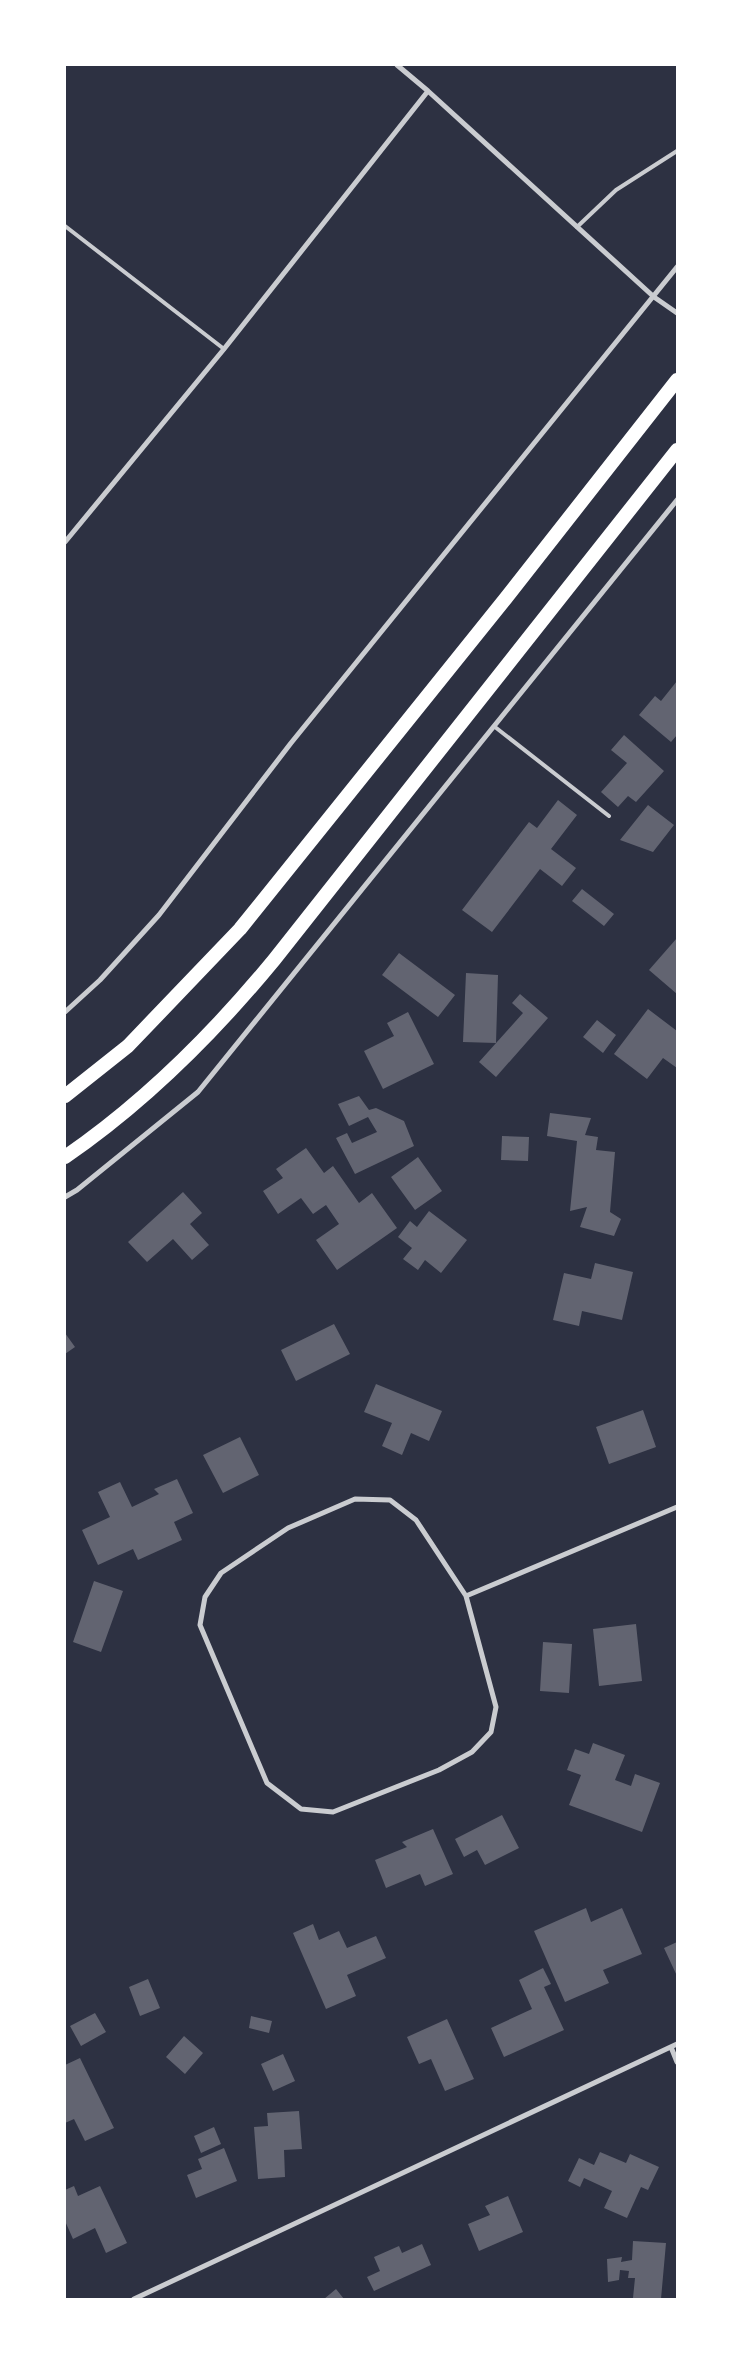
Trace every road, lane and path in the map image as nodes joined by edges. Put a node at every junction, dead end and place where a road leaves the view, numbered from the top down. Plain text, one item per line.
1 (397, 65) edge
2 (428, 91) junction
3 (677, 151) edge
4 (65, 226) edge
5 (577, 227) junction
6 (677, 268) edge
7 (654, 297) junction
8 (677, 314) edge
9 (224, 349) junction
10 (677, 380) edge
11 (677, 450) edge
12 (677, 500) edge
13 (65, 542) edge
14 (495, 727) junction
15 (608, 816) dead end
16 (65, 1012) edge
17 (65, 1096) edge
18 (65, 1157) edge
19 (65, 1196) edge
20 (677, 1508) edge
21 (466, 1596) junction
22 (677, 2044) edge
23 (670, 2046) junction
24 (677, 2062) edge
25 (134, 2299) edge

1 - 2 street
2 - 5 street
2 - 9 street
3 - 5 lane
4 - 9 lane
5 - 7 street
6 - 7 street
7 - 8 street
7 - 16 street
9 - 13 street
10 - 17 highway
11 - 18 highway
12 - 14 street
14 - 15 lane
14 - 19 street
20 - 21 street
21 - 21 street
22 - 23 street
23 - 24 street
23 - 25 street

